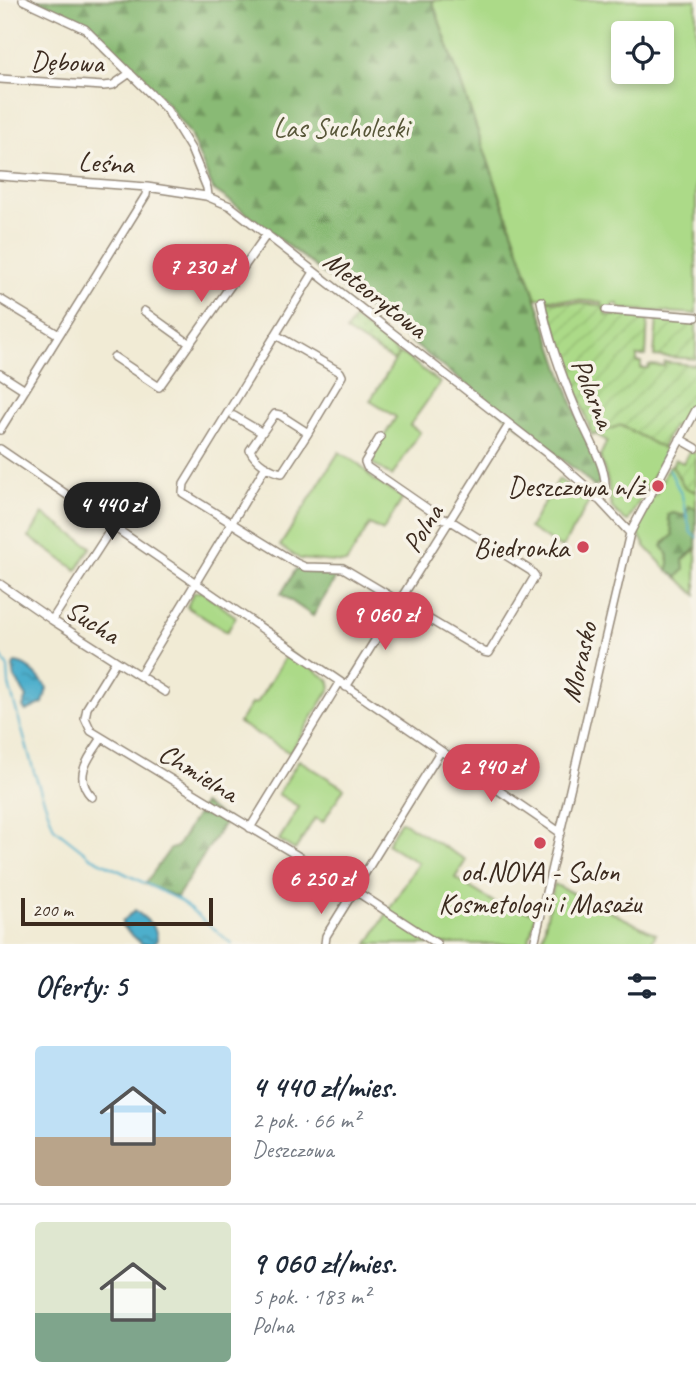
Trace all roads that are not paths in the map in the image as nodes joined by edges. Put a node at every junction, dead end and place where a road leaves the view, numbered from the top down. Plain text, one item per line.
1 (23, 0) edge
2 (130, 73) junction
3 (0, 79) edge
4 (0, 176) edge
5 (147, 187) junction
6 (208, 196) junction
7 (266, 235) junction
8 (183, 256) dead end
9 (314, 272) junction
10 (229, 288) junction
11 (0, 299) edge
12 (541, 301) dead end
13 (606, 310) dead end
14 (144, 311) dead end
15 (696, 317) edge
16 (59, 335) junction
17 (276, 335) junction
18 (190, 344) junction
19 (114, 357) dead end
20 (0, 374) edge
21 (25, 390) junction
22 (696, 410) edge
23 (234, 415) dead end
24 (509, 425) junction
25 (0, 430) edge
26 (261, 432) junction
27 (308, 433) junction
28 (380, 437) dead end
29 (680, 439) junction
30 (696, 448) edge
31 (0, 449) edge
32 (266, 466) junction
33 (597, 499) junction
34 (451, 521) junction
35 (231, 523) junction
36 (113, 526) junction
37 (629, 533) junction
38 (195, 583) junction
39 (0, 584) edge
40 (400, 602) junction
41 (52, 620) junction
42 (116, 661) junction
43 (140, 675) junction
44 (339, 683) junction
45 (346, 687) junction
46 (166, 692) dead end
47 (102, 738) junction
48 (438, 751) junction
49 (92, 797) dead end
50 (250, 828) junction
51 (561, 833) junction
52 (354, 890) junction
53 (325, 944) edge
54 (437, 944) edge
55 (534, 944) edge

1 - 2 street
2 - 3 street, Dębowa
2 - 6 street
4 - 5 street, Leśna
5 - 6 street, Leśna
5 - 16 street
6 - 7 street, Meteorytowa
7 - 9 street, Meteorytowa
7 - 10 street
8 - 10 street
9 - 17 street
9 - 24 street, Meteorytowa
10 - 18 street
11 - 16 street
12 - 33 street, Polarna
13 - 15 street
14 - 18 street
16 - 21 street
17 - 27 street
17 - 35 street
18 - 19 street
20 - 21 street
21 - 25 street
22 - 29 street, Morasko
23 - 26 street
24 - 33 street, Meteorytowa
24 - 34 street, Polna
26 - 27 street
26 - 32 street
27 - 32 street
28 - 34 street
29 - 30 street
29 - 37 street, Morasko
31 - 36 street
32 - 35 street
33 - 37 street, Meteorytowa
34 - 40 street, Polna
34 - 40 street
35 - 38 street
35 - 40 street
36 - 38 street
36 - 41 street
37 - 51 street, Morasko
38 - 43 street
38 - 44 street
39 - 41 street, Sucha
40 - 45 street, Polna
41 - 42 street, Sucha
42 - 43 street, Sucha
42 - 47 street, Chmielna
43 - 46 street, Sucha
44 - 45 street
44 - 50 street
45 - 48 street
47 - 49 street
47 - 50 street, Chmielna
48 - 51 street
48 - 52 street
50 - 52 street, Chmielna
51 - 55 street, Morasko
52 - 53 street
52 - 54 street, Chmielna

